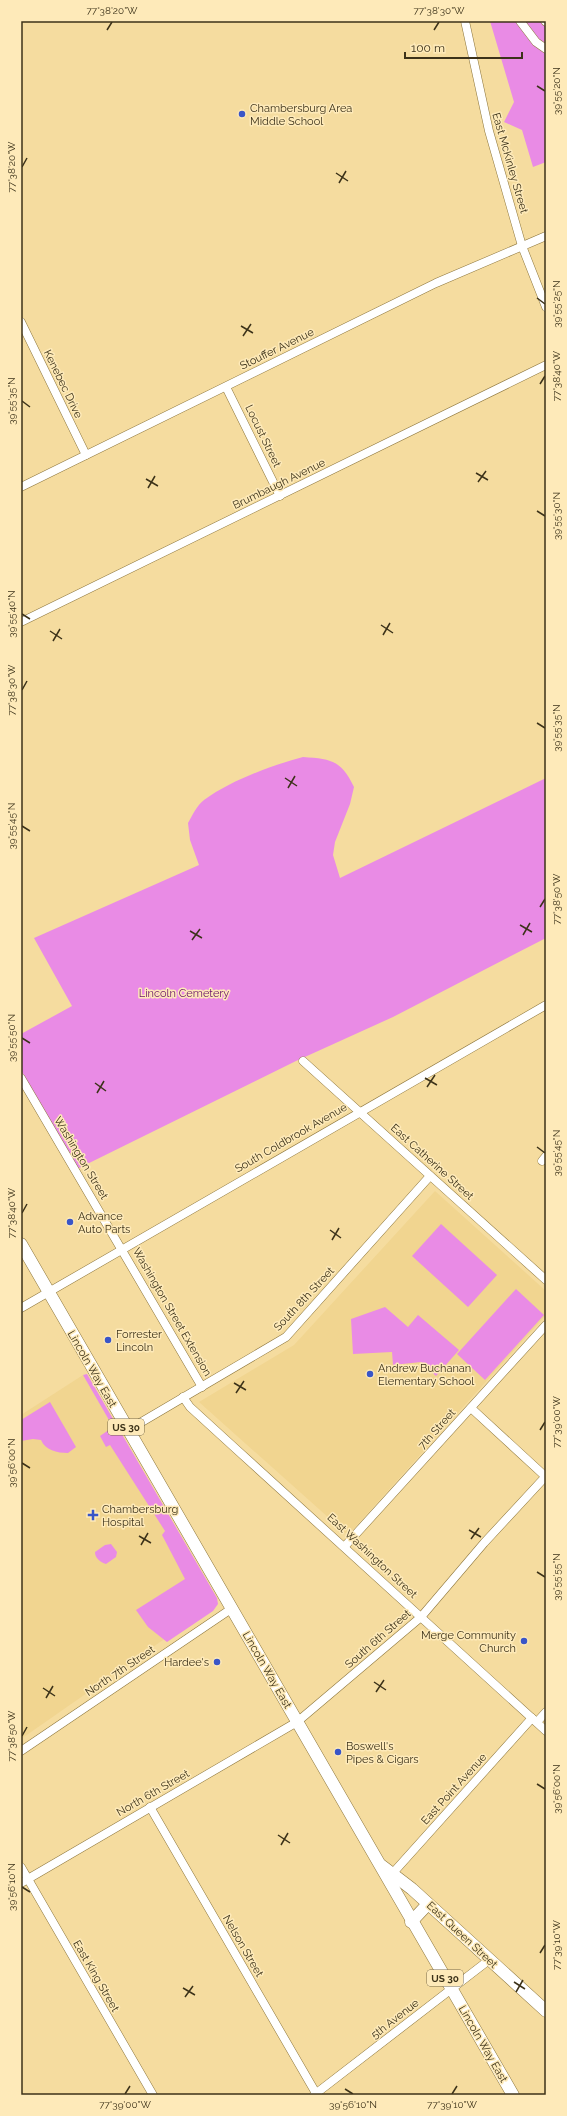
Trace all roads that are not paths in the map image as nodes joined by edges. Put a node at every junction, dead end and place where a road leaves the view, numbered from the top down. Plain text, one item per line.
1 (465, 21) edge
2 (520, 21) edge
3 (546, 49) edge
4 (546, 236) edge
5 (522, 246) junction
6 (546, 307) edge
7 (21, 322) edge
8 (546, 365) edge
9 (226, 387) junction
10 (86, 455) junction
11 (21, 488) edge
12 (280, 496) junction
13 (21, 622) edge
14 (546, 1006) edge
15 (303, 1061) dead end
16 (21, 1078) edge
17 (360, 1112) junction
18 (430, 1176) junction
19 (21, 1244) edge
20 (122, 1249) junction
21 (546, 1280) edge
22 (48, 1292) junction
23 (21, 1308) edge
24 (546, 1326) edge
25 (202, 1387) junction
26 (183, 1397) junction
27 (471, 1408) junction
28 (128, 1430) junction
29 (546, 1476) edge
30 (345, 1546) junction
31 (231, 1609) junction
32 (421, 1617) junction
33 (546, 1712) edge
34 (534, 1720) junction
35 (297, 1722) junction
36 (546, 1731) edge
37 (21, 1751) edge
38 (150, 1808) junction
39 (376, 1862) junction
40 (21, 1867) edge
41 (392, 1874) junction
42 (24, 1881) edge
43 (428, 1904) junction
44 (411, 1922) junction
45 (489, 1960) junction
46 (451, 1989) junction
47 (546, 2011) edge
48 (315, 2094) edge
49 (153, 2095) edge
50 (513, 2095) edge

1 - 5 street, East McKinley Street
2 - 3 street
4 - 5 street, Stouffer Avenue
5 - 6 street, East McKinley Street
5 - 9 street, Stouffer Avenue
7 - 10 street, Kenebec Drive
8 - 12 street, Brumbaugh Avenue
9 - 10 street, Stouffer Avenue
9 - 12 street, Locust Street
10 - 11 street, Stouffer Avenue
12 - 13 street, Brumbaugh Avenue
14 - 17 street, South Coldbrook Avenue
15 - 17 street, East Catherine Street
16 - 20 street, Washington Street
17 - 18 street, East Catherine Street
17 - 20 street, South Coldbrook Avenue
18 - 21 street, East Catherine Street
18 - 25 street, South 8th Street
19 - 22 highway, Lincoln Way East / US 30
20 - 22 street, South Coldbrook Avenue
20 - 25 street, Washington Street Extension
22 - 23 street, South Coldbrook Avenue
22 - 28 highway, Lincoln Way East / US 30
24 - 27 street, 7th Street
25 - 26 street, South 8th Street
26 - 28 street, South 8th Street
26 - 30 street, East Washington Street
27 - 29 street
27 - 30 street, 7th Street
28 - 31 highway, Lincoln Way East / US 30
29 - 32 street, South 6th Street
30 - 32 street, East Washington Street
31 - 35 highway, Lincoln Way East / US 30
31 - 37 street, North 7th Street
32 - 34 street, East Washington Street
32 - 35 street, South 6th Street
33 - 34 street, East Point Avenue
34 - 36 street, East Washington Street
34 - 41 street, East Point Avenue
35 - 38 street, North 6th Street
35 - 39 highway, Lincoln Way East / US 30
38 - 42 street, North 6th Street
38 - 48 street, Nelson Street
39 - 41 highway, East Queen Street / US 30
39 - 44 highway, Lincoln Way East / US 30
40 - 42 street, East King Street
41 - 43 highway, East Queen Street / US 30
42 - 49 street, East King Street
43 - 44 highway
43 - 45 highway, East Queen Street / US 30
44 - 46 highway, Lincoln Way East / US 30
45 - 46 street, 5th Avenue
45 - 47 highway, East Queen Street / US 30
46 - 48 street, 5th Avenue
46 - 50 highway, Lincoln Way East / US 30

